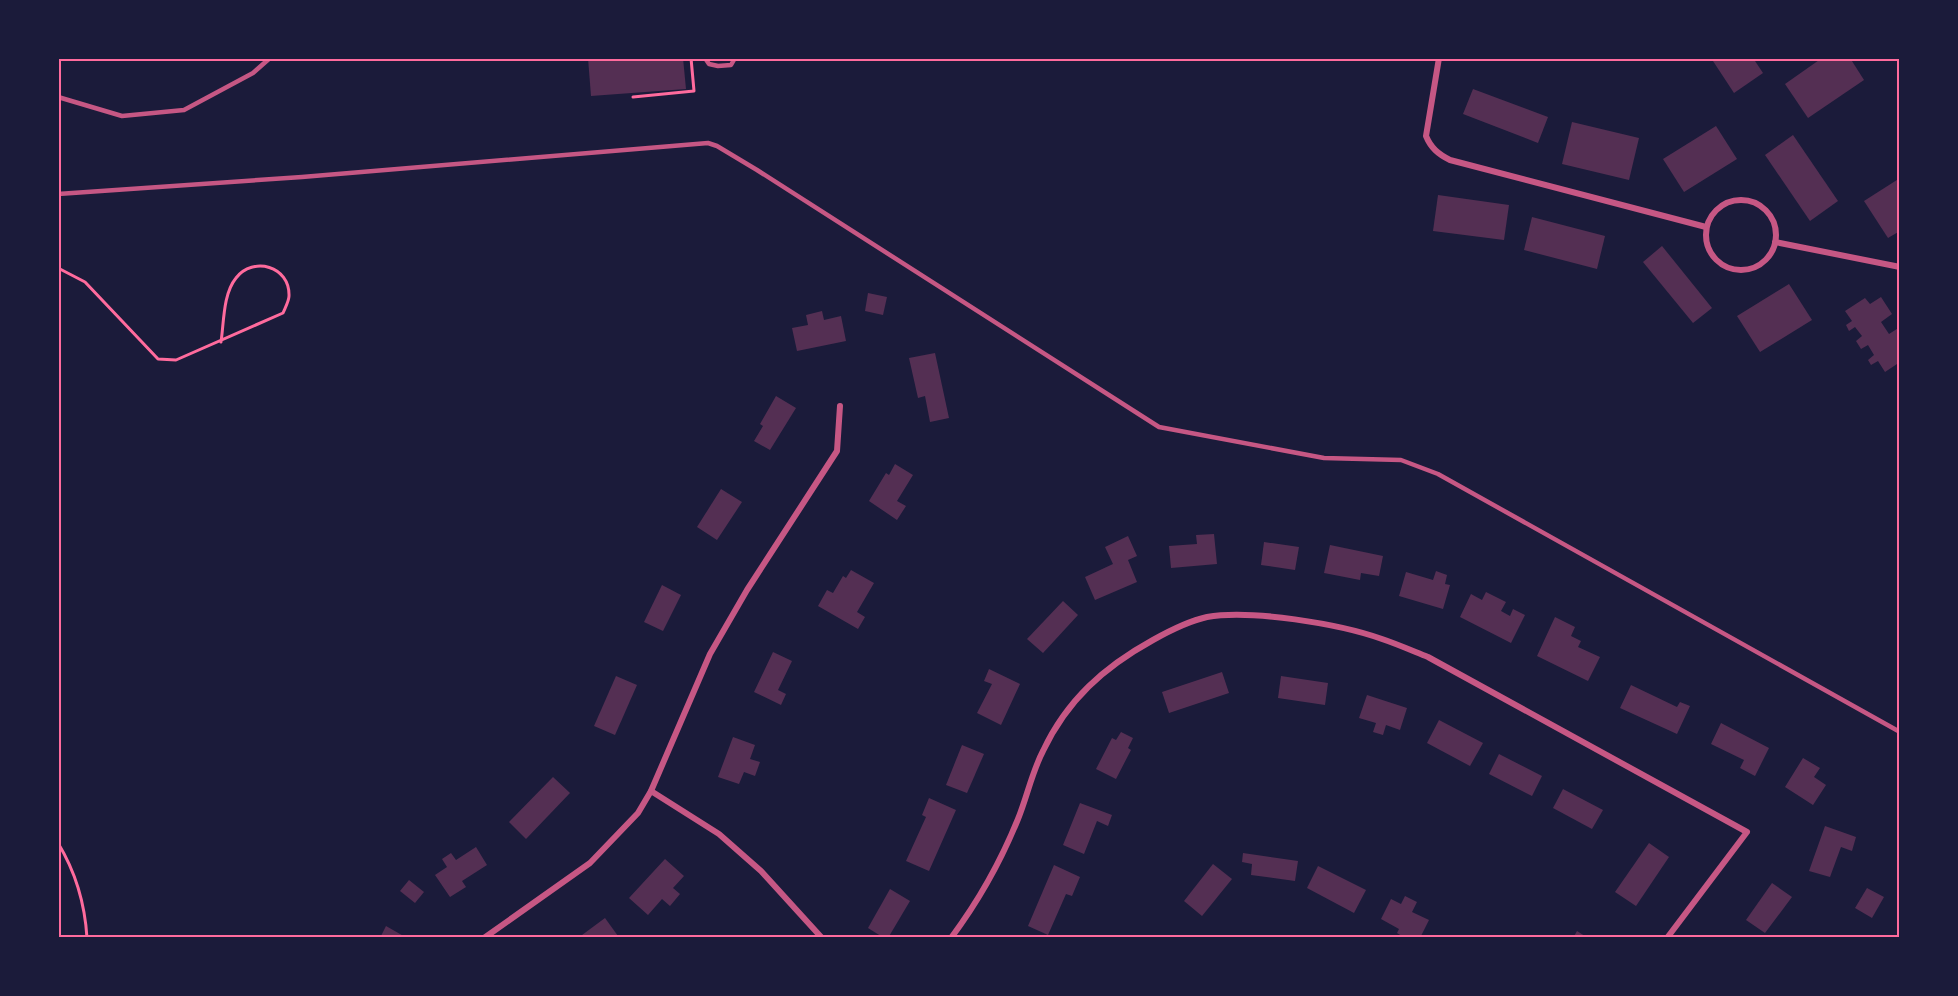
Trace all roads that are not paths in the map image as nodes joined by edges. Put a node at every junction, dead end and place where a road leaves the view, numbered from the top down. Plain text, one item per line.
1 (270, 58) edge
2 (705, 58) edge
3 (735, 58) edge
4 (1439, 58) edge
5 (58, 98) edge
6 (58, 194) edge
7 (1706, 227) junction
8 (1775, 242) junction
9 (1899, 267) edge
10 (840, 406) dead end
11 (1899, 732) edge
12 (651, 790) junction
13 (484, 938) edge
14 (822, 938) edge
15 (951, 938) edge
16 (1667, 938) edge

1 - 5 lane
2 - 3 lane
4 - 7 street
6 - 11 lane
7 - 8 street
7 - 8 street
8 - 9 street
10 - 12 street
12 - 13 street
12 - 14 street
15 - 16 street

